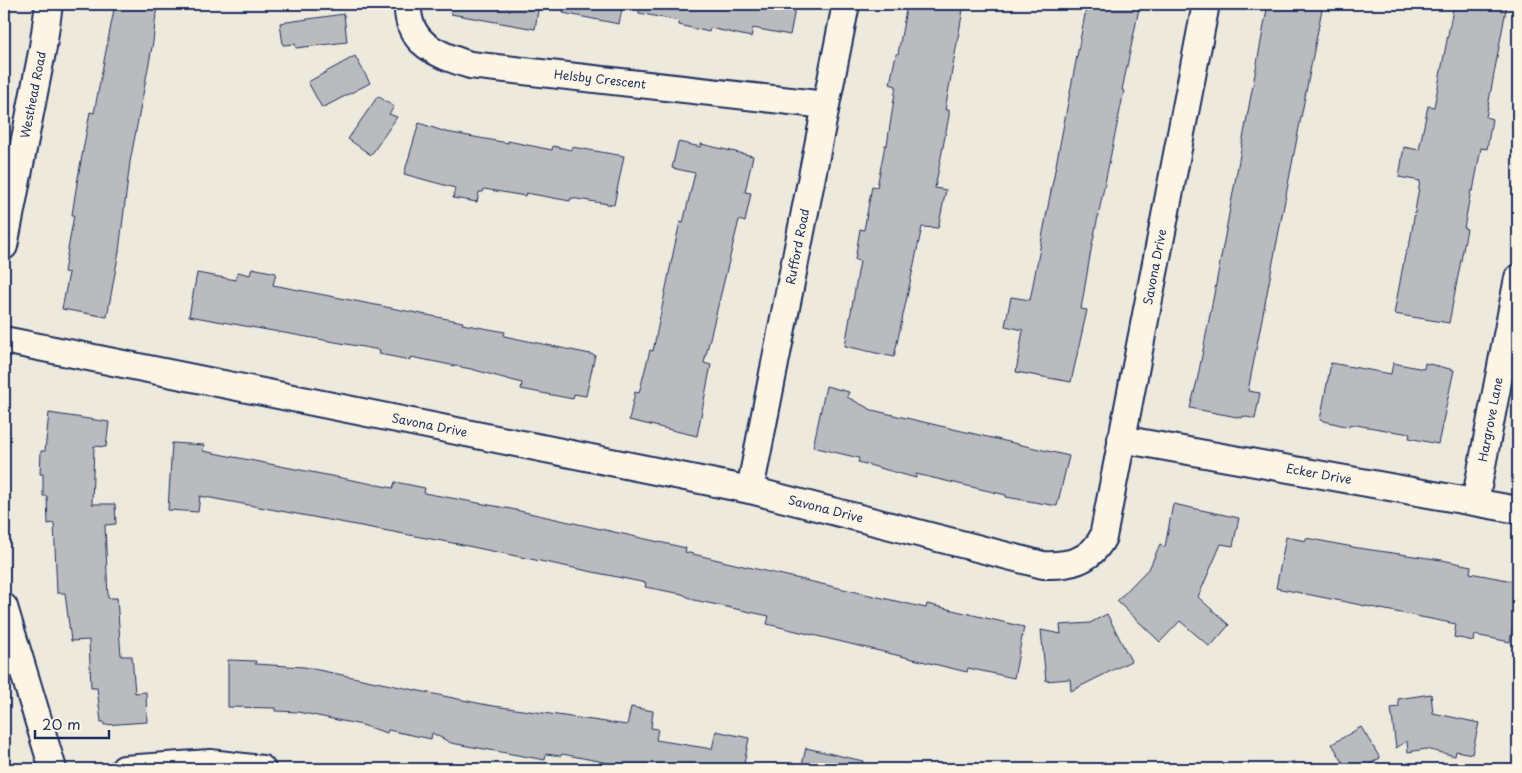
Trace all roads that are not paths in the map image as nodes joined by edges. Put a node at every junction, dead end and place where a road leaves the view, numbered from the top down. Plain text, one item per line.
1 (49, 4) edge
2 (408, 4) edge
3 (846, 4) edge
4 (1206, 4) edge
5 (826, 106) junction
6 (4, 246) edge
7 (1518, 278) edge
8 (4, 340) edge
9 (1121, 439) junction
10 (750, 490) junction
11 (1475, 502) junction
12 (1518, 510) edge
13 (4, 607) edge
14 (53, 769) edge
15 (124, 769) edge
16 (262, 769) edge

1 - 6 street, Westhead Road
2 - 5 street, Helsby Crescent
3 - 5 street, Rufford Road
4 - 9 street, Savona Drive
5 - 10 street, Rufford Road
7 - 11 street, Hargrove Lane
8 - 10 street, Savona Drive
9 - 10 street, Savona Drive
9 - 11 street, Ecker Drive
11 - 12 street, Ecker Drive
13 - 14 street
15 - 16 street

